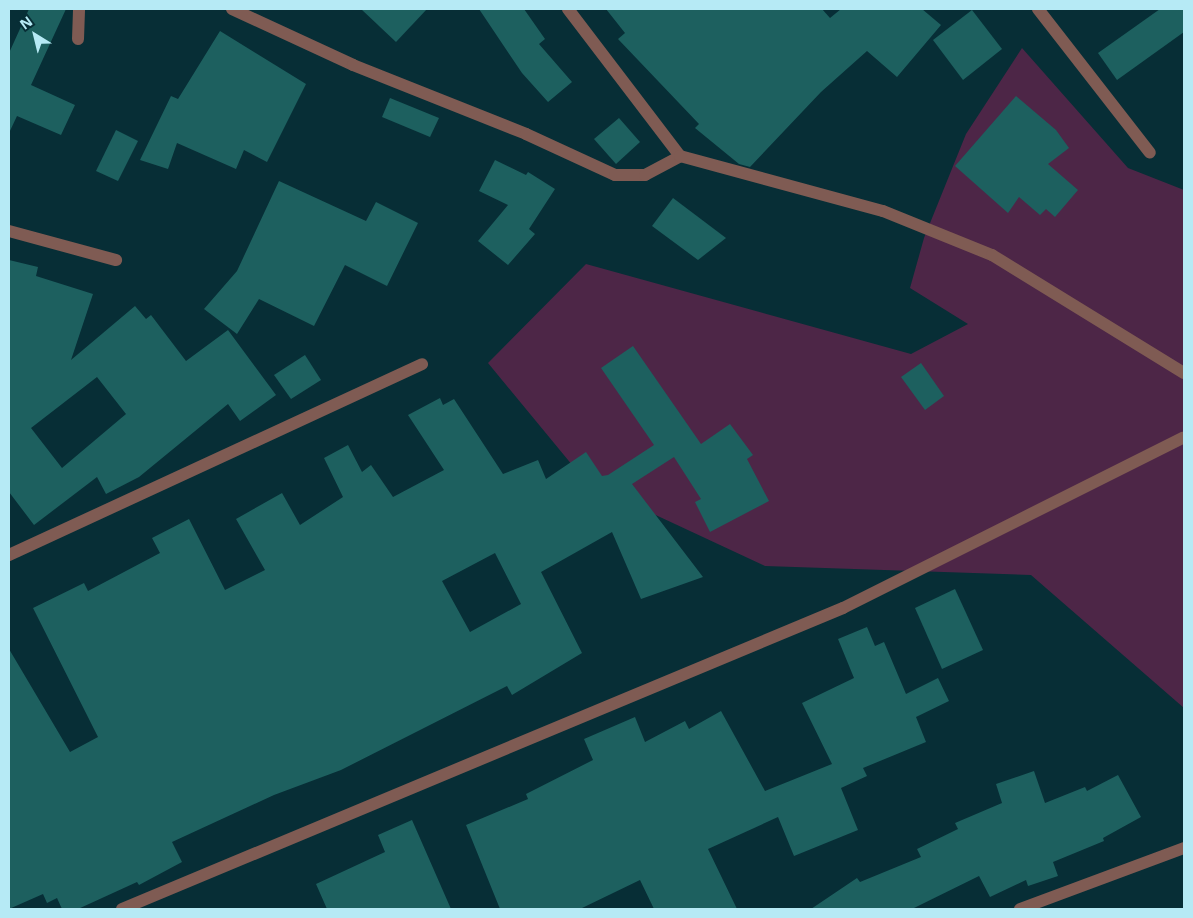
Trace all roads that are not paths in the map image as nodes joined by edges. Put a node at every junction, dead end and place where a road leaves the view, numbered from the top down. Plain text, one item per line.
1 (79, 9) edge
2 (232, 9) edge
3 (568, 9) edge
4 (1038, 9) edge
5 (78, 38) dead end
6 (1150, 153) dead end
7 (680, 156) junction
8 (9, 231) edge
9 (116, 260) dead end
10 (422, 364) dead end
11 (1184, 373) edge
12 (1184, 436) edge
13 (9, 555) edge
14 (1184, 848) edge
15 (122, 909) edge
16 (1020, 909) edge

1 - 5 street
2 - 7 street
3 - 7 street
4 - 6 street
7 - 11 street
8 - 9 street
10 - 13 street
12 - 15 street
14 - 16 street

